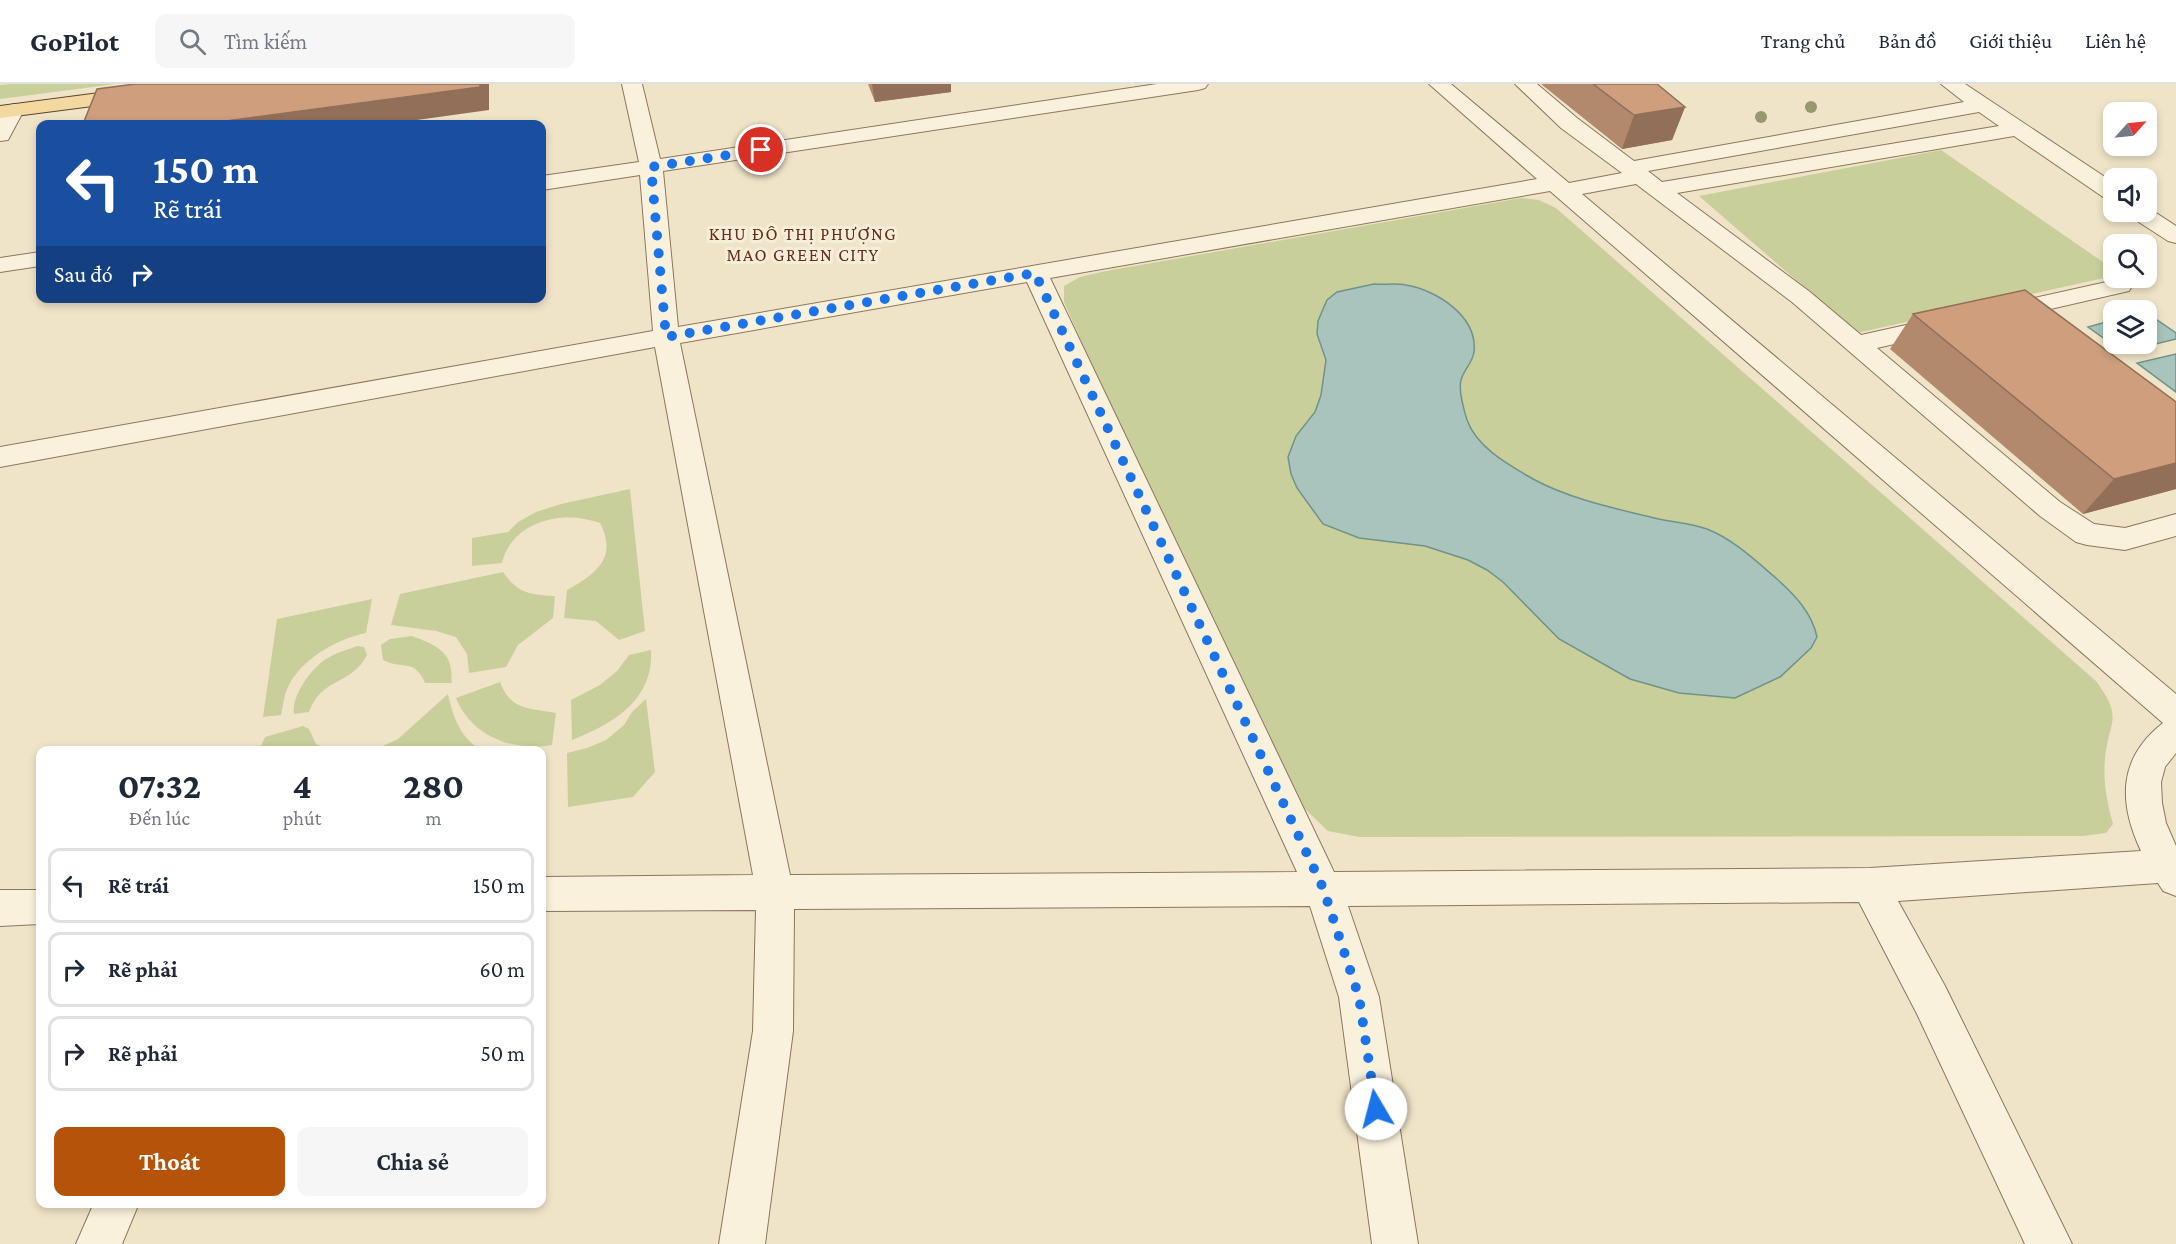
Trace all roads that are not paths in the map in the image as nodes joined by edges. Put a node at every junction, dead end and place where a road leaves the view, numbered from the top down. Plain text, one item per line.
1 (216, 84) edge
2 (632, 84) edge
3 (1198, 84) edge
4 (1439, 84) edge
5 (1524, 84) edge
6 (1951, 84) edge
7 (1983, 105) junction
8 (7, 111) edge
9 (1913, 118) junction
10 (2018, 129) junction
11 (1836, 131) junction
12 (0, 135) edge
13 (1800, 138) junction
14 (1945, 141) junction
15 (1728, 150) junction
16 (1867, 154) junction
17 (1831, 160) junction
18 (651, 167) junction
19 (1756, 172) junction
20 (1643, 177) junction
21 (546, 182) edge
22 (1559, 187) junction
23 (2103, 187) edge
24 (2154, 222) edge
25 (2176, 236) edge
26 (36, 260) edge
27 (0, 265) edge
28 (1035, 273) junction
29 (2111, 288) edge
30 (666, 337) junction
31 (1856, 344) junction
32 (0, 457) edge
33 (2176, 525) edge
34 (2176, 714) edge
35 (2176, 733) edge
36 (2172, 873) edge
37 (1870, 885) junction
38 (1323, 888) junction
39 (775, 892) junction
40 (546, 894) edge
41 (36, 907) edge
42 (0, 908) edge
43 (115, 1208) edge
44 (99, 1244) edge
45 (742, 1244) edge
46 (1395, 1244) edge
47 (2049, 1244) edge

1 - 8 main road
2 - 18 street
3 - 18 street
4 - 22 street
5 - 20 street
6 - 7 street
7 - 9 street
7 - 10 street
8 - 12 street
9 - 11 street
9 - 14 street
10 - 14 street
10 - 23 street
11 - 13 street
11 - 16 street
13 - 15 street
13 - 17 street
14 - 16 street
15 - 19 street
15 - 20 street
16 - 17 street
17 - 19 street
18 - 21 street
18 - 30 street
19 - 20 street
20 - 22 street
20 - 31 street
22 - 28 street
22 - 34 street
24 - 25 street
26 - 27 street
28 - 30 street
28 - 38 street
29 - 31 street
30 - 32 street
30 - 39 street
31 - 33 street
35 - 36 street
36 - 37 street
37 - 38 street
37 - 47 street
38 - 39 street
38 - 46 street
39 - 40 street
39 - 45 street
41 - 42 street
43 - 44 street

